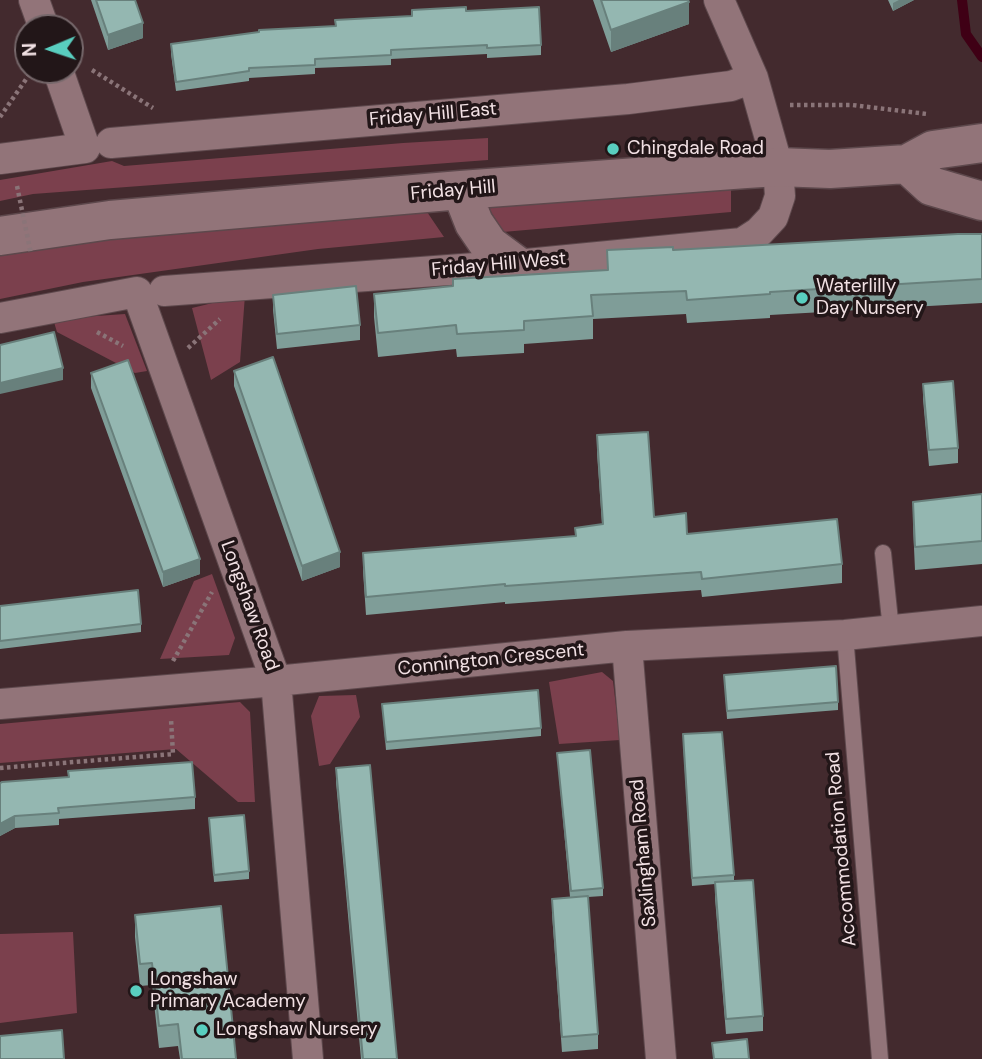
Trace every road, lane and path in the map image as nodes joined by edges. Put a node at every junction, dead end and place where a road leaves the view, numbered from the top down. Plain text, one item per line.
1 (719, 0) edge
2 (84, 74) edge
3 (753, 78) junction
4 (22, 84) edge
5 (76, 84) edge
6 (785, 105) dead end
7 (930, 114) dead end
8 (0, 117) edge
9 (197, 135) junction
10 (982, 144) edge
11 (98, 146) junction
12 (0, 159) edge
13 (907, 164) junction
14 (778, 167) junction
15 (17, 186) dead end
16 (461, 190) junction
17 (982, 201) edge
18 (15, 245) edge
19 (516, 265) junction
20 (150, 291) junction
21 (54, 308) junction
22 (0, 318) edge
23 (221, 318) dead end
24 (165, 369) junction
25 (883, 553) dead end
26 (232, 559) junction
27 (982, 621) edge
28 (891, 630) junction
29 (845, 635) junction
30 (627, 646) junction
31 (276, 681) junction
32 (162, 691) junction
33 (0, 704) edge
34 (0, 768) edge
35 (308, 1059) edge
36 (661, 1059) edge
37 (880, 1059) edge

1 - 3 street
2 - 9 path
3 - 9 street, Friday Hill East
3 - 14 street
4 - 8 path
5 - 11 street
6 - 7 path
9 - 11 street, Friday Hill East
10 - 13 main road, Friday Hill
11 - 12 street, Friday Hill East
13 - 14 main road, Friday Hill
13 - 17 main road
14 - 16 main road, Friday Hill
14 - 19 street, Friday Hill West
15 - 18 path, bridge
16 - 18 main road, Friday Hill
16 - 19 main road
19 - 20 street, Friday Hill West
20 - 21 street, Friday Hill West
20 - 24 street, Longshaw Road
21 - 22 street, Friday Hill West
21 - 24 path
23 - 24 path
24 - 26 street, Longshaw Road
25 - 28 lane
26 - 31 street, Longshaw Road
26 - 32 path
27 - 28 street, Connington Crescent
28 - 29 street, Connington Crescent
29 - 30 street, Connington Crescent
29 - 37 lane, Accommodation Road
30 - 31 street, Connington Crescent
30 - 36 street, Saxlingham Road
31 - 32 street, Connington Crescent
31 - 35 street, Longshaw Road
32 - 33 street, Connington Crescent
32 - 34 path

